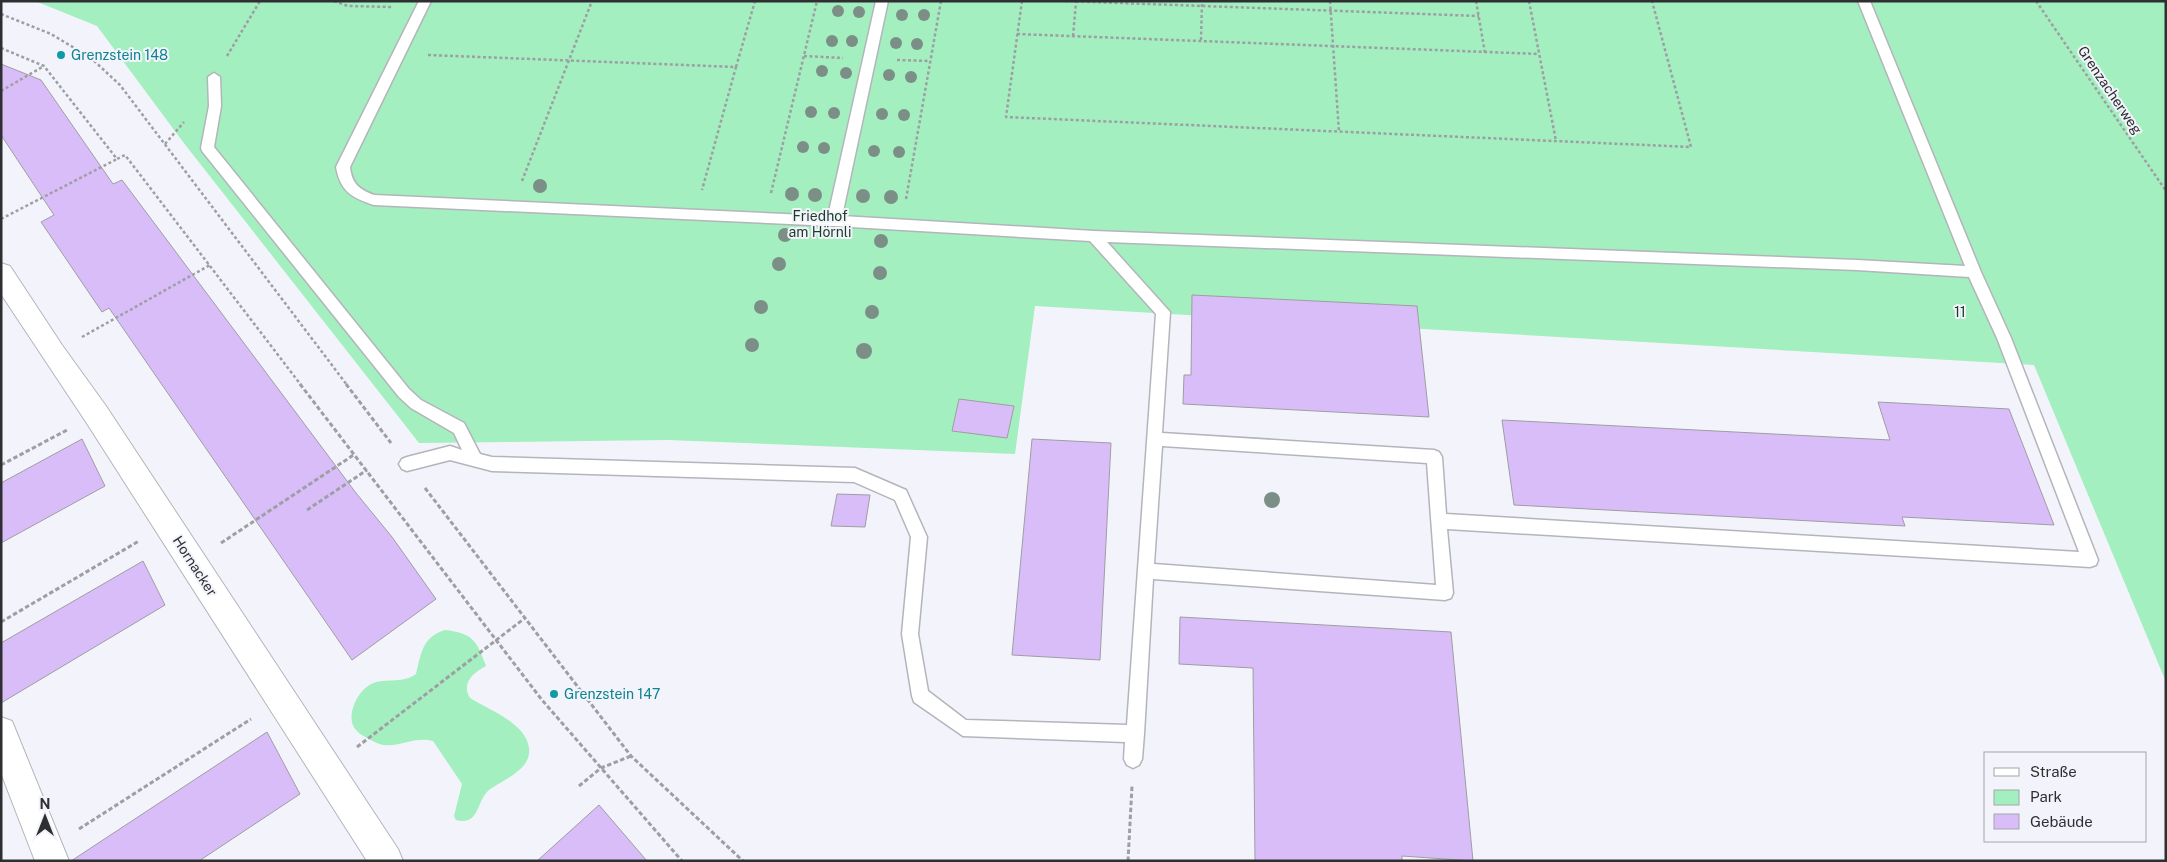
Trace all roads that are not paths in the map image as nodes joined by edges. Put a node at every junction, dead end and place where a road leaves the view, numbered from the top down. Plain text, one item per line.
1 (882, 1) edge
2 (1864, 1) edge
3 (423, 4) edge
4 (214, 77) dead end
5 (834, 221) junction
6 (1094, 236) junction
7 (1974, 272) junction
8 (1, 274) edge
9 (1155, 440) junction
10 (475, 460) junction
11 (407, 464) road end
12 (1439, 521) junction
13 (1146, 571) junction
14 (1, 732) edge
15 (1135, 734) junction
16 (1133, 760) road end
17 (50, 855) edge
18 (386, 861) edge

1 - 5 lane
2 - 7 lane
3 - 5 lane
4 - 10 lane
5 - 6 lane
6 - 7 lane
6 - 9 lane
7 - 12 lane
8 - 18 street, Hornacker
9 - 12 lane
9 - 13 lane
10 - 11 lane
10 - 15 lane
12 - 13 lane
13 - 15 lane
14 - 17 street
15 - 16 lane

